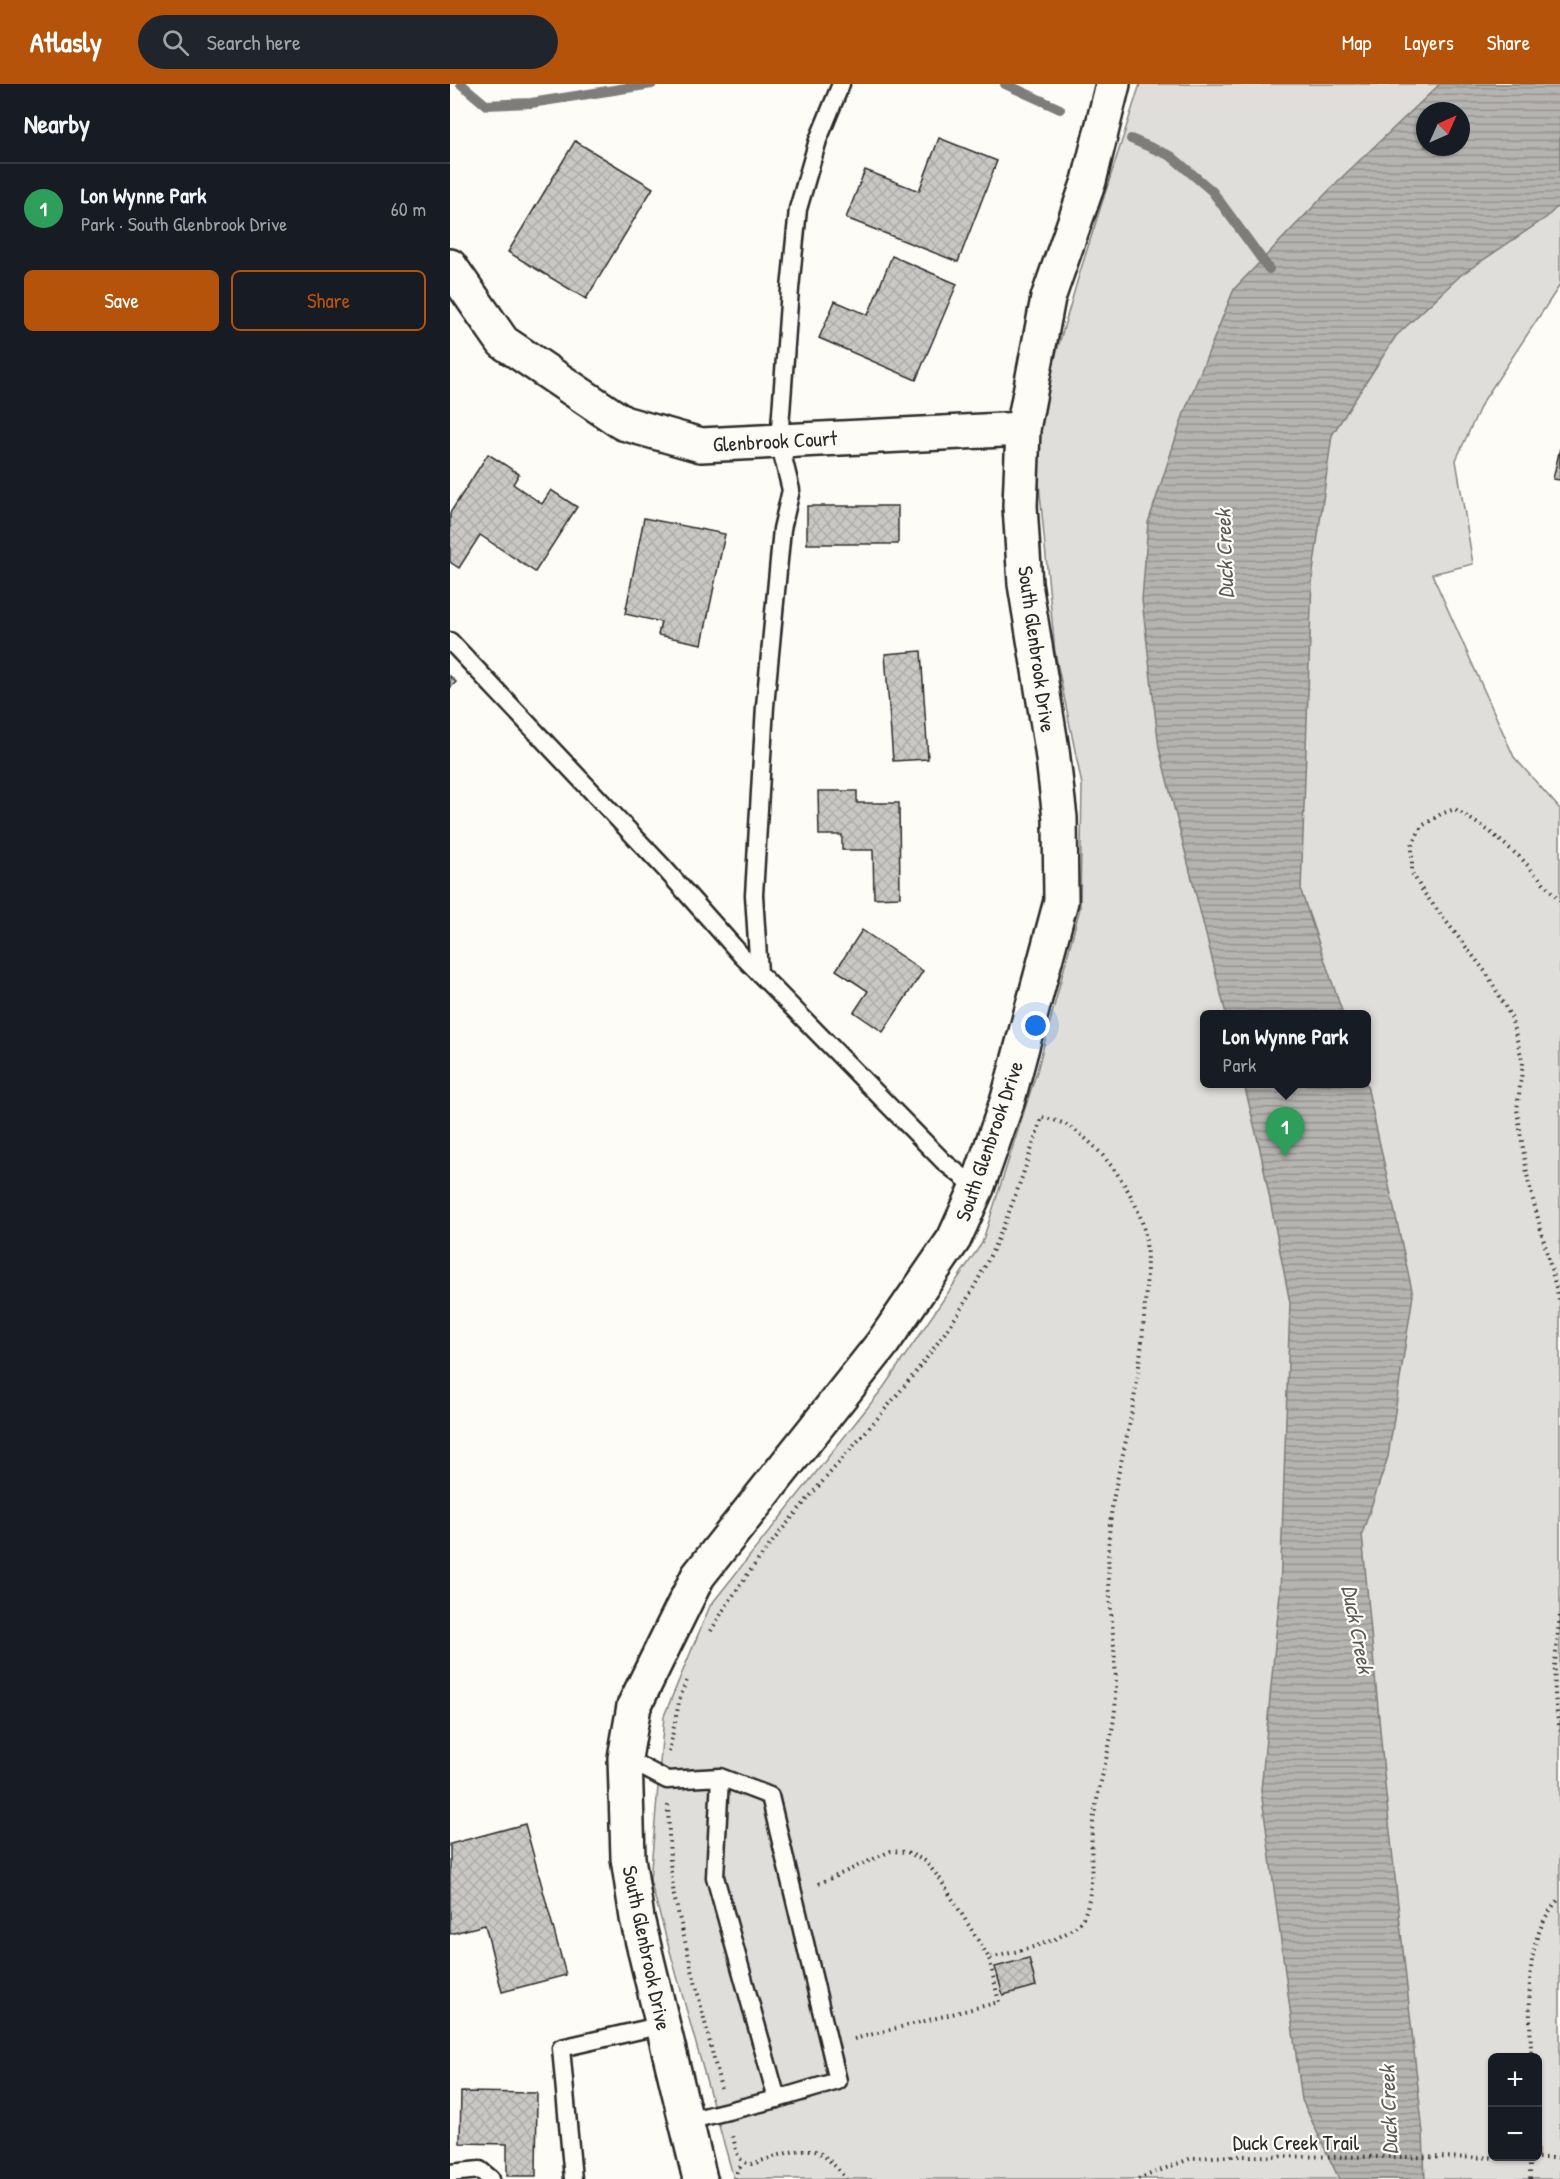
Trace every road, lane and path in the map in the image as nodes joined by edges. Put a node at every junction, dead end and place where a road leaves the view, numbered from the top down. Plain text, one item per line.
1 (1113, 84) edge
2 (839, 89) edge
3 (450, 266) edge
4 (1023, 429) junction
5 (779, 441) junction
6 (450, 641) edge
7 (1560, 901) edge
8 (759, 973) junction
9 (977, 1188) junction
10 (1560, 1303) edge
11 (1560, 1616) edge
12 (707, 1638) dead end
13 (689, 1676) dead end
14 (1560, 1730) edge
15 (625, 1758) junction
16 (720, 1778) junction
17 (667, 1780) junction
18 (793, 1894) junction
19 (1560, 1898) edge
20 (989, 1958) junction
21 (663, 2025) junction
22 (829, 2046) junction
23 (1531, 2053) edge
24 (777, 2099) junction
25 (728, 2112) junction
26 (687, 2121) junction
27 (1560, 2158) edge
28 (1530, 2161) edge
29 (743, 2163) junction
30 (450, 2173) edge
31 (491, 2179) edge
32 (573, 2179) edge
33 (700, 2179) edge
34 (736, 2179) edge
35 (846, 2179) edge
36 (1138, 2179) edge
37 (1530, 2179) edge

1 - 4 street, South Glenbrook Drive
2 - 5 lane
3 - 5 street, Glenbrook Court
4 - 5 street, Glenbrook Court
4 - 9 street, South Glenbrook Drive
5 - 8 lane
6 - 8 lane
7 - 10 path
8 - 9 lane
9 - 15 street, South Glenbrook Drive
11 - 14 path
12 - 20 path
13 - 17 path
15 - 17 lane
15 - 21 street, South Glenbrook Drive
16 - 17 lane
16 - 18 lane
16 - 24 lane
17 - 25 path
18 - 20 path
18 - 22 lane
19 - 23 path
20 - 22 path
21 - 26 street, South Glenbrook Drive
21 - 32 lane
22 - 24 lane
24 - 25 lane
25 - 26 lane
25 - 29 path
26 - 33 street, South Glenbrook Drive
27 - 36 path, Duck Creek Trail, bridge
28 - 37 path
29 - 34 path
29 - 35 path
30 - 31 lane

